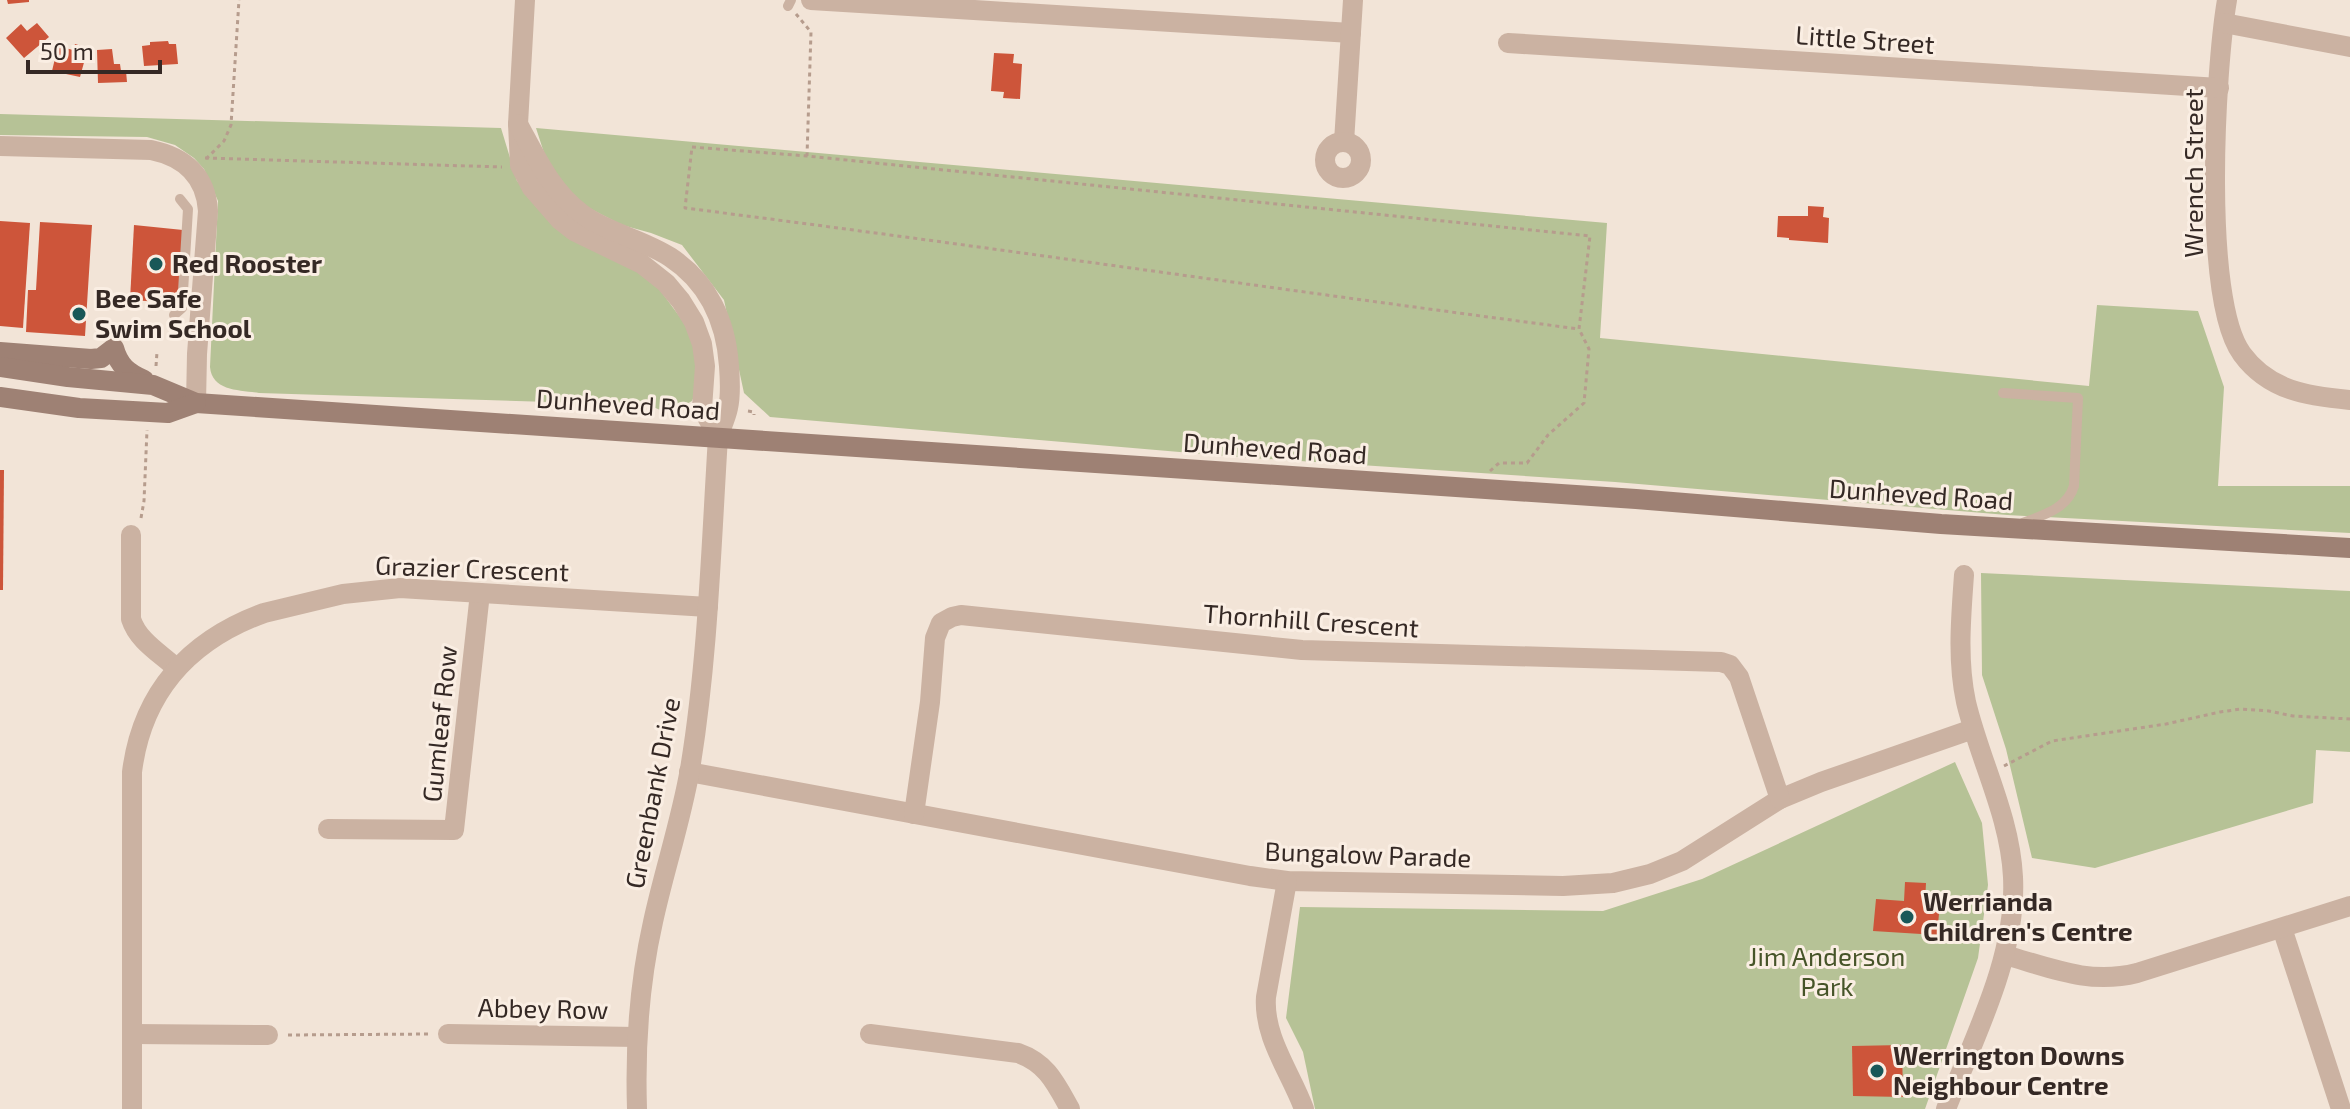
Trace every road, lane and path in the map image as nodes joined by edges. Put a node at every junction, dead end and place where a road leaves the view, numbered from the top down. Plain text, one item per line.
1 (239, 0) edge
2 (525, 0) edge
3 (811, 0) edge
4 (1353, 0) edge
5 (2227, 0) edge
6 (789, 3) edge
7 (2224, 23) junction
8 (1351, 33) junction
9 (1508, 43) dead end
10 (2350, 47) edge
11 (2219, 88) junction
12 (1344, 142) dead end
13 (0, 146) edge
14 (807, 156) junction
15 (199, 164) junction
16 (507, 167) dead end
17 (180, 199) dead end
18 (174, 315) dead end
19 (1579, 329) junction
20 (0, 352) edge
21 (157, 352) dead end
22 (0, 367) edge
23 (154, 379) junction
24 (2003, 393) dead end
25 (0, 397) edge
26 (2350, 400) edge
27 (196, 403) junction
28 (748, 411) dead end
29 (754, 415) dead end
30 (148, 420) dead end
31 (718, 437) junction
32 (1467, 488) junction
33 (2010, 528) junction
34 (131, 535) joint
35 (2350, 548) edge
36 (1964, 575) dead end
37 (480, 593) junction
38 (708, 607) junction
39 (176, 668) junction
40 (2350, 719) edge
41 (1973, 729) junction
42 (1998, 768) dead end
43 (689, 772) junction
44 (1780, 799) junction
45 (914, 814) junction
46 (328, 829) dead end
47 (1287, 881) junction
48 (2350, 906) edge
49 (2282, 928) junction
50 (2005, 955) junction
51 (132, 1034) junction
52 (448, 1034) joint
53 (870, 1034) dead end
54 (268, 1035) joint
55 (637, 1037) junction
56 (132, 1109) edge
57 (637, 1109) edge
58 (1070, 1109) edge
59 (1304, 1109) edge
60 (1946, 1109) edge
61 (2341, 1109) edge

1 - 15 path
2 - 31 street, Greenbank Drive
3 - 8 street
4 - 8 street
5 - 7 street, Wrench Street
6 - 14 path
7 - 10 street
7 - 11 street, Wrench Street
8 - 12 street
9 - 11 street, Little Street
11 - 26 street, Wrench Street
13 - 15 street
14 - 19 path
14 - 19 path
15 - 16 path
15 - 27 street
17 - 18 lane
19 - 32 path
20 - 23 main road
21 - 23 path
22 - 23 main road, Dunheved Road
23 - 27 main road, Dunheved Road
24 - 33 lane
25 - 27 main road, Dunheved Road
27 - 31 main road, Dunheved Road
28 - 29 path
30 - 34 path
31 - 32 main road, Dunheved Road
31 - 38 street, Greenbank Drive
32 - 33 main road, Dunheved Road
33 - 35 main road, Dunheved Road
34 - 39 street
36 - 41 street
37 - 38 street, Grazier Crescent
37 - 39 street, Grazier Crescent
37 - 46 street, Gumleaf Row
38 - 43 street, Greenbank Drive
39 - 51 street, Grazier Crescent
40 - 42 path
41 - 44 street, Bungalow Parade
41 - 50 street
43 - 45 street, Bungalow Parade
43 - 55 street, Greenbank Drive
44 - 45 street, Thornhill Crescent
44 - 47 street, Bungalow Parade
45 - 47 street, Bungalow Parade
47 - 59 street
48 - 49 street
49 - 50 street
49 - 61 street
50 - 60 street
51 - 54 street
51 - 56 street, Grazier Crescent
52 - 54 path
52 - 55 street, Abbey Row
53 - 58 street
55 - 57 street, Greenbank Drive

